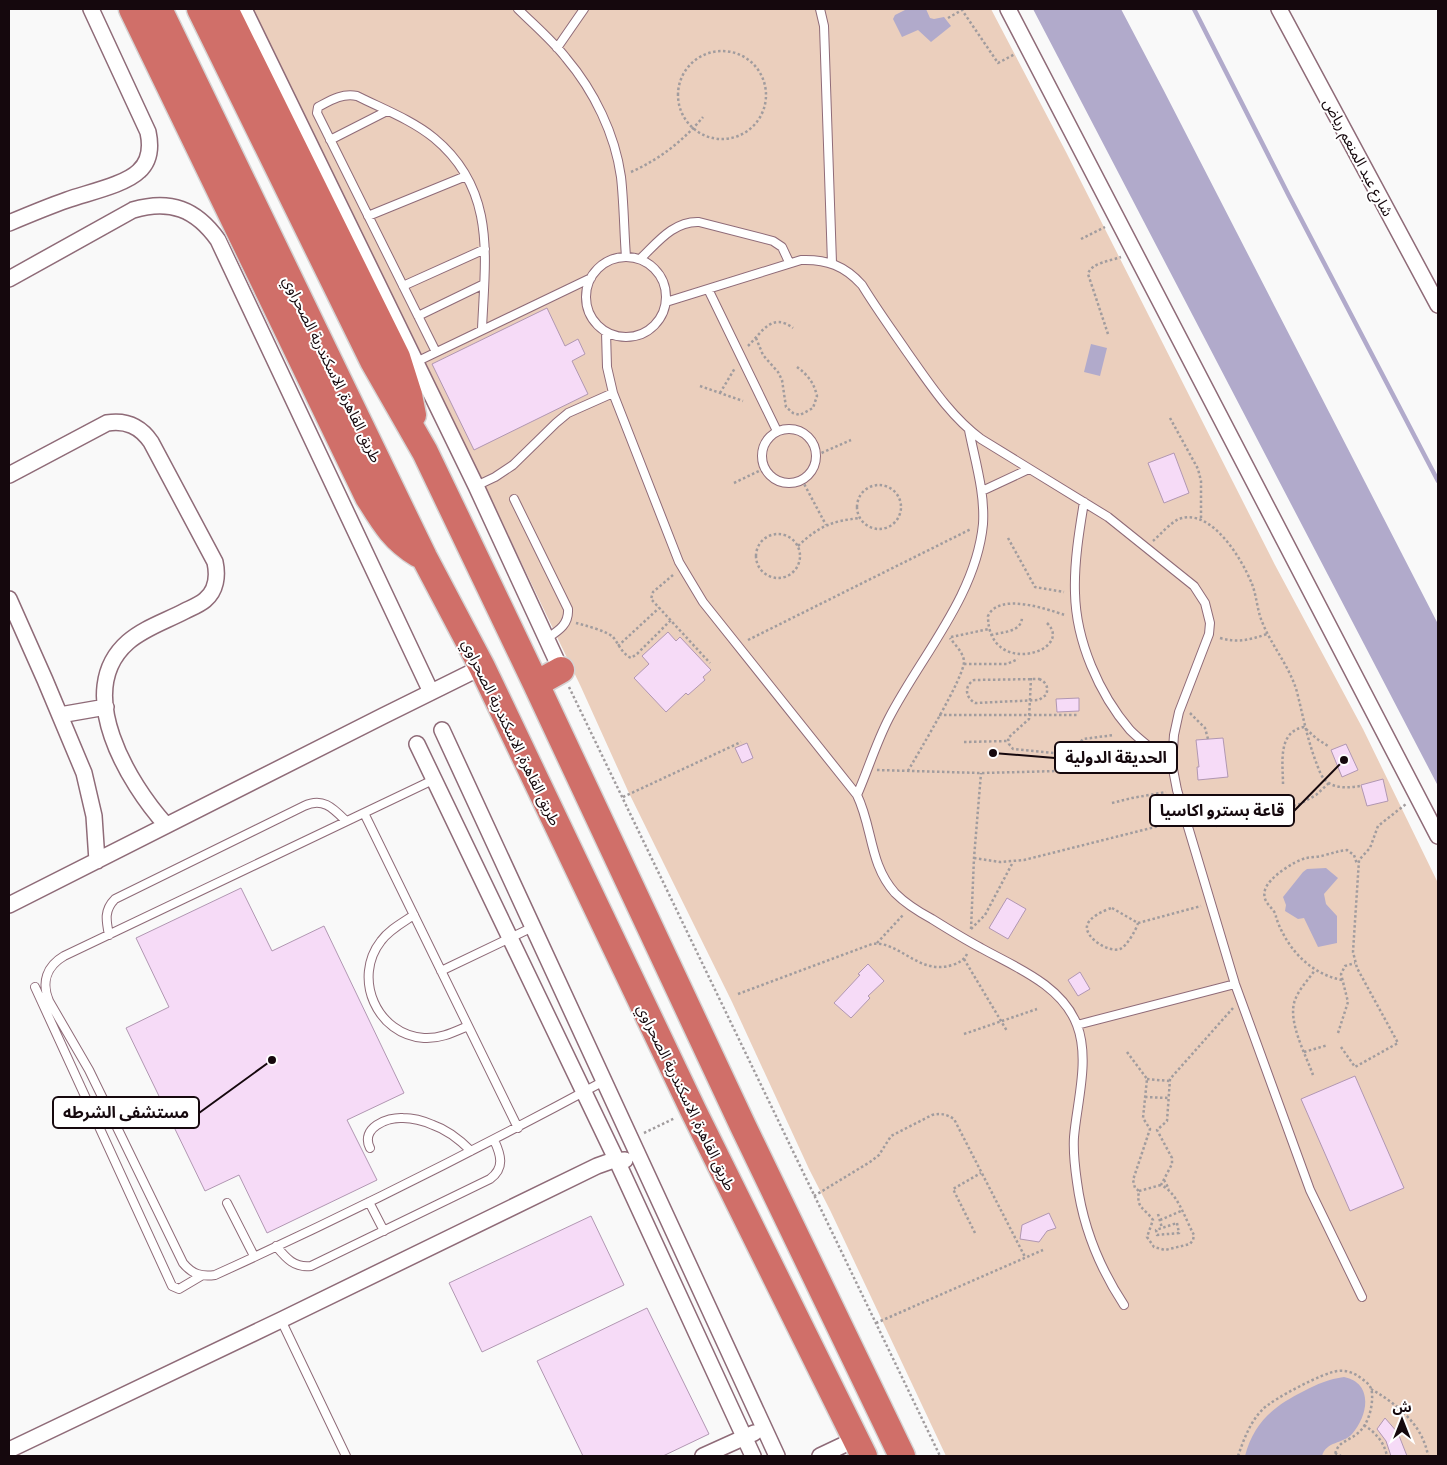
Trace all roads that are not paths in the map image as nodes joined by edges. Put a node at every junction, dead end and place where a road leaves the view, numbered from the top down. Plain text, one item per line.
1 (90, 9) edge
2 (132, 9) edge
3 (159, 9) edge
4 (200, 9) edge
5 (225, 9) edge
6 (244, 9) edge
7 (518, 9) edge
8 (584, 9) edge
9 (820, 9) edge
10 (1008, 9) edge
11 (1279, 9) edge
12 (557, 48) junction
13 (387, 110) junction
14 (330, 140) junction
15 (466, 176) junction
16 (368, 216) junction
17 (9, 223) edge
18 (485, 249) junction
19 (626, 257) junction
20 (640, 259) junction
21 (789, 262) junction
22 (832, 263) junction
23 (591, 278) junction
24 (9, 279) edge
25 (484, 284) junction
26 (403, 286) junction
27 (708, 289) junction
28 (666, 302) junction
29 (1438, 305) edge
30 (418, 316) junction
31 (482, 330) junction
32 (606, 332) junction
33 (436, 352) junction
34 (416, 362) junction
35 (613, 393) junction
36 (969, 430) junction
37 (777, 431) junction
38 (416, 433) junction
39 (1029, 469) junction
40 (9, 475) edge
41 (476, 486) junction
42 (982, 491) junction
43 (514, 499) dead end
44 (1084, 502) junction
45 (424, 557) junction
46 (9, 599) edge
47 (546, 639) junction
48 (482, 667) junction
49 (561, 670) joint
50 (536, 684) junction
51 (431, 692) junction
52 (106, 706) junction
53 (60, 715) junction
54 (442, 730) dead end
55 (417, 744) dead end
56 (1172, 764) junction
57 (433, 780) junction
58 (857, 795) junction
59 (364, 813) junction
60 (346, 821) junction
61 (166, 825) junction
62 (1438, 836) edge
63 (97, 861) junction
64 (9, 905) edge
65 (414, 915) junction
66 (533, 927) junction
67 (109, 934) junction
68 (510, 938) junction
69 (441, 971) junction
70 (1235, 984) junction
71 (34, 987) dead end
72 (1077, 1025) junction
73 (468, 1026) junction
74 (604, 1081) junction
75 (584, 1092) junction
76 (113, 1116) junction
77 (97, 1124) junction
78 (518, 1128) junction
79 (494, 1140) junction
80 (370, 1148) dead end
81 (471, 1151) junction
82 (639, 1158) junction
83 (616, 1161) junction
84 (369, 1202) junction
85 (227, 1203) dead end
86 (384, 1230) junction
87 (276, 1246) junction
88 (254, 1256) junction
89 (200, 1276) junction
90 (1362, 1297) dead end
91 (1124, 1305) dead end
92 (281, 1320) junction
93 (764, 1428) junction
94 (744, 1437) junction
95 (9, 1450) edge
96 (862, 1452) edge
97 (346, 1456) edge
98 (703, 1456) edge
99 (753, 1456) edge
100 (777, 1456) edge
101 (820, 1456) edge
102 (902, 1456) edge

1 - 17 street
2 - 45 highway
3 - 45 highway, طريق القاهرة, الاسكندرية الصحراوي
4 - 38 highway
5 - 38 highway
6 - 34 street
7 - 12 lane
8 - 12 lane
9 - 22 lane
10 - 62 street
11 - 29 street, شارع عبد المنعم رياض
12 - 19 lane
13 - 14 lane
13 - 14 lane
13 - 15 lane
14 - 16 lane
15 - 16 lane
15 - 18 lane
16 - 26 lane
18 - 25 lane
18 - 26 lane
19 - 20 lane
19 - 23 lane
20 - 21 lane
20 - 28 lane
21 - 22 lane
21 - 27 lane
22 - 36 lane
23 - 31 lane
23 - 32 lane
24 - 51 street
25 - 30 lane
25 - 31 lane
26 - 30 lane
27 - 28 lane
27 - 37 lane
28 - 32 lane
30 - 33 lane
31 - 33 lane
32 - 35 lane
33 - 34 lane
34 - 41 street
35 - 41 lane
35 - 58 lane
36 - 39 lane
36 - 42 lane
37 - 37 lane
38 - 50 highway
39 - 42 lane
39 - 44 lane
40 - 52 street
41 - 47 street
42 - 58 lane
43 - 47 lane
44 - 56 lane
44 - 56 lane
45 - 48 highway, طريق القاهرة, الاسكندرية الصحراوي
46 - 53 street
47 - 49 street
48 - 51 street
48 - 96 highway, طريق القاهرة, الاسكندرية الصحراوي
49 - 50 highway
50 - 102 highway
51 - 61 street
52 - 53 street
52 - 61 street
53 - 63 street
54 - 66 street
55 - 57 street
56 - 70 lane
57 - 59 lane
57 - 68 street
58 - 72 lane
59 - 60 lane
59 - 65 lane
60 - 67 lane
60 - 67 lane
61 - 63 street
63 - 64 street
65 - 69 lane
65 - 73 lane
66 - 68 lane
66 - 74 street
67 - 76 lane
68 - 69 lane
68 - 75 street
69 - 73 lane
70 - 72 lane
70 - 90 lane
71 - 77 lane
72 - 91 lane
73 - 78 lane
74 - 75 lane
74 - 82 street
75 - 78 lane
75 - 83 street
76 - 77 lane
76 - 89 lane
77 - 89 lane
78 - 79 lane
79 - 81 lane
79 - 86 lane
80 - 81 lane
81 - 84 lane
82 - 83 street
82 - 93 street
83 - 92 street
83 - 94 street
84 - 86 lane
84 - 87 lane
85 - 88 lane
86 - 87 lane
87 - 88 lane
88 - 89 lane
92 - 95 street
92 - 97 lane
93 - 94 street
93 - 100 street
94 - 98 street
94 - 99 street
96 - 101 street

